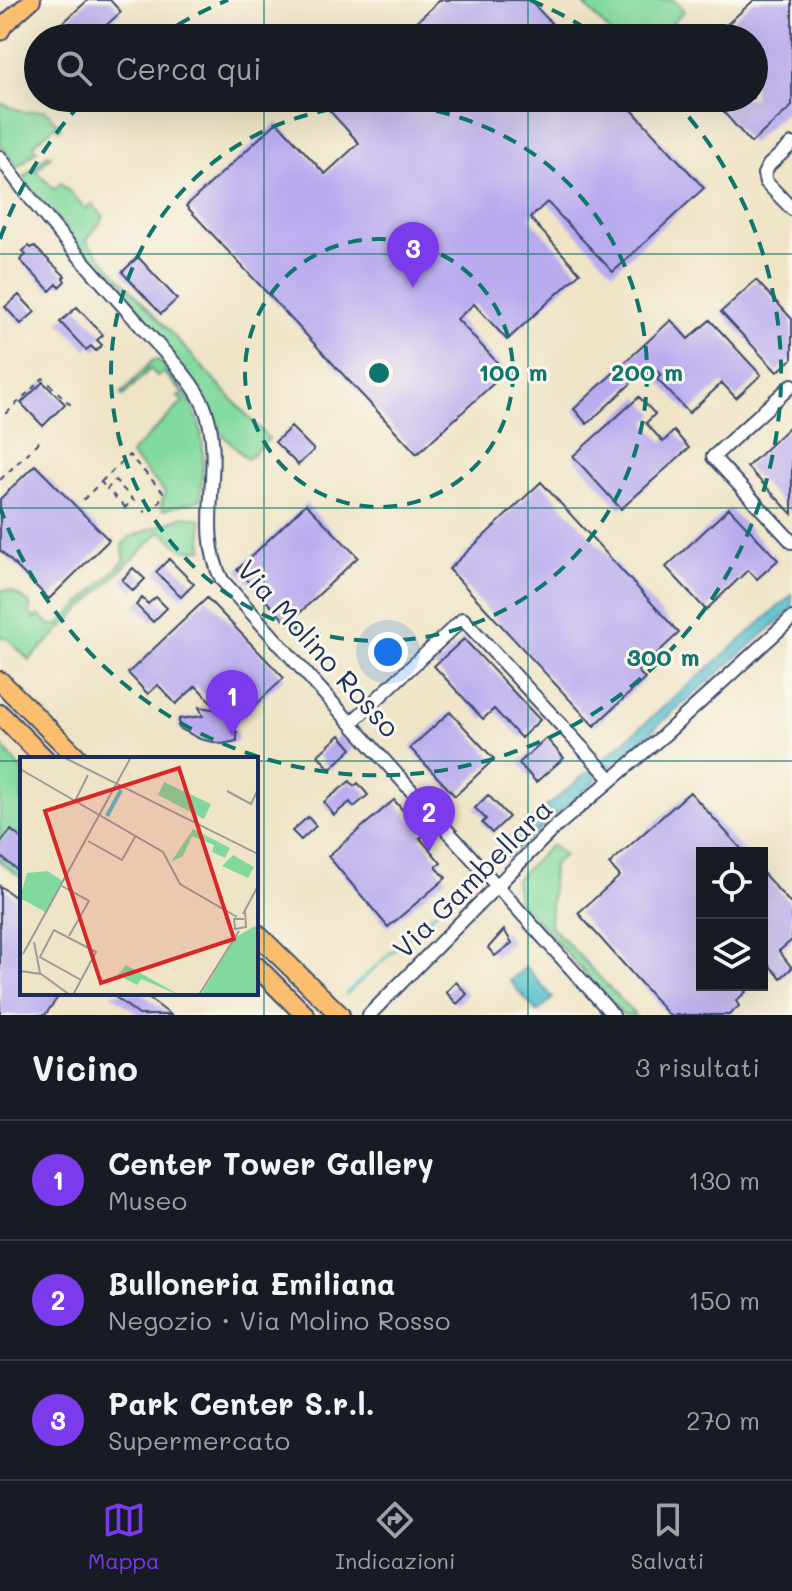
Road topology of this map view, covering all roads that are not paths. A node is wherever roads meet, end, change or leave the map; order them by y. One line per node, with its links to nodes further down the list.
1 (32, 0): 2 (main road)
2 (2, 27)
3 (792, 144): 5 (street)
4 (0, 157): 11 (street, Via Molino Rosso)
5 (792, 209)
6 (792, 385): 7 (street)
7 (792, 542)
8 (792, 618): 14 (street, Via Gambellara)
9 (0, 681): 13 (highway)
10 (0, 714): 12 (highway)
11 (352, 722): 14 (street); 15 (street, Via Molino Rosso)
12 (43, 757)
13 (77, 757)
14 (611, 779): 15 (street, Via Gambellara)
15 (496, 885): 20 (street, Via Gambellara); 21 (street, Via Molino Rosso)
16 (258, 935): 19 (highway)
17 (258, 968): 18 (highway)
18 (305, 1015)
19 (340, 1015)
20 (369, 1015)
21 (612, 1015)

